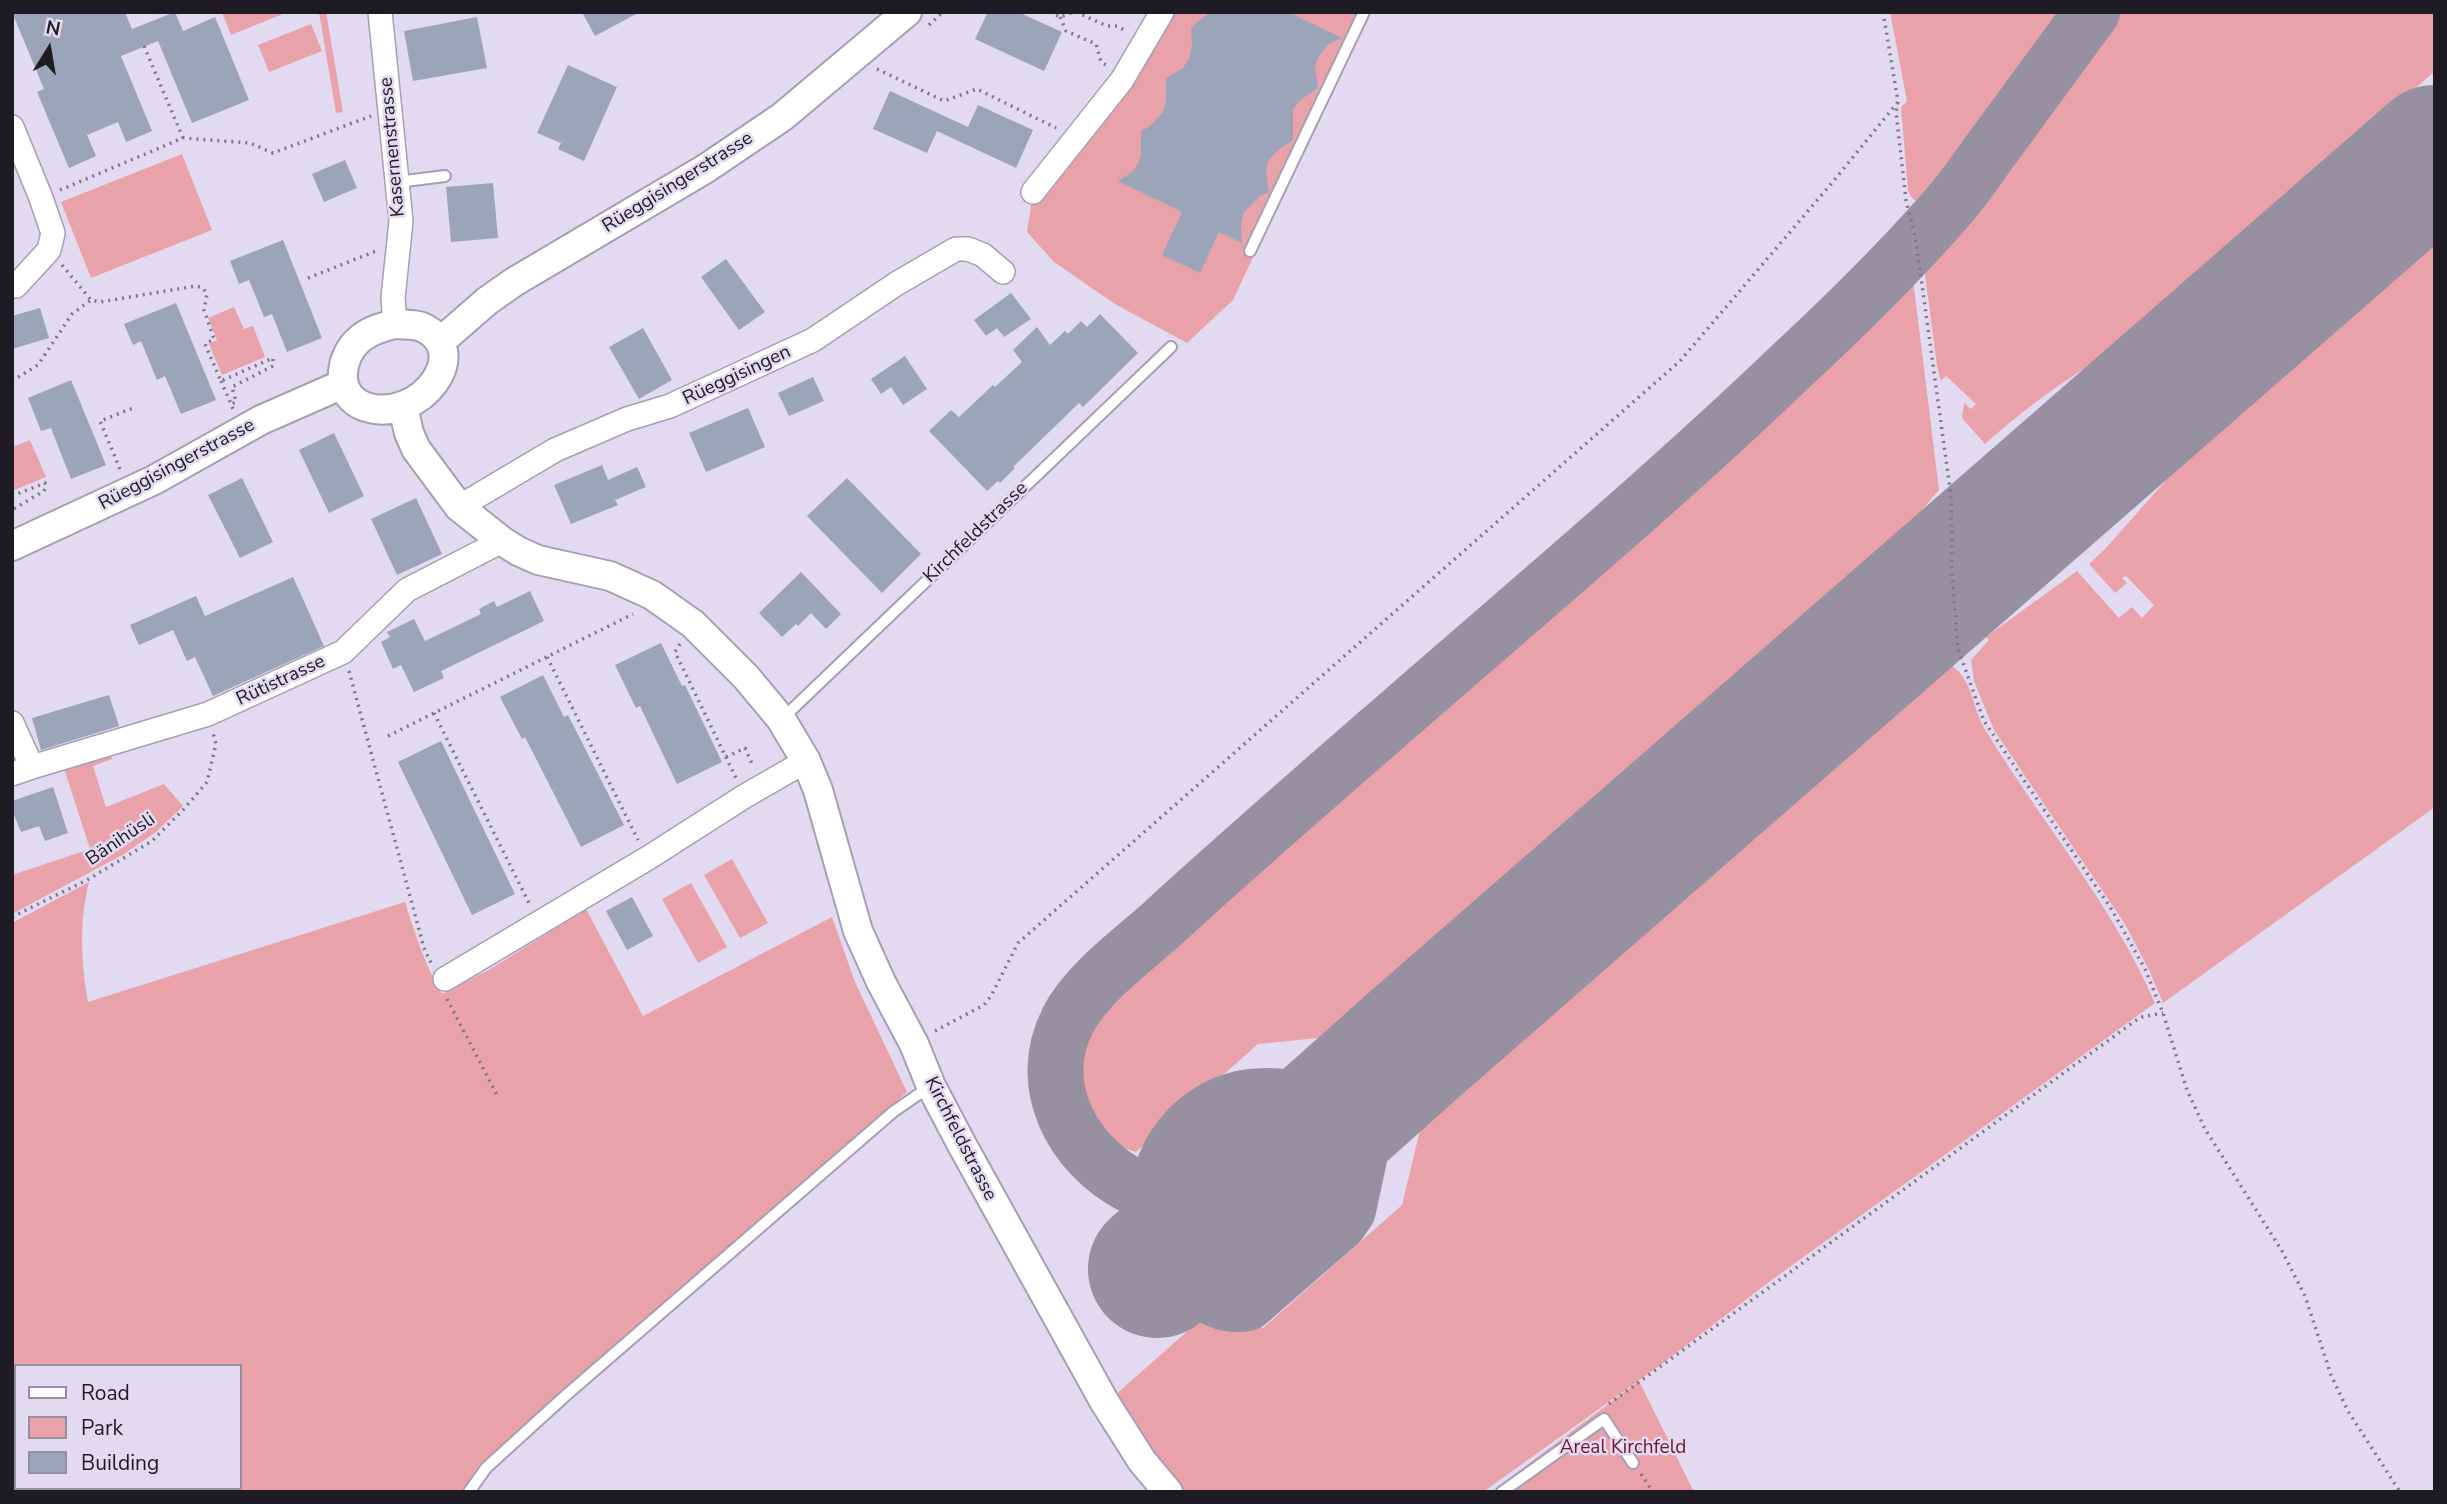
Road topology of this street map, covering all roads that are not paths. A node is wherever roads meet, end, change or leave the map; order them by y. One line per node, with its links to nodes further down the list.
1 (907, 12): 13 (street, Rüeggisingerstrasse)
2 (1162, 12): 8 (street)
3 (1364, 12): 9 (lane)
4 (383, 13): 7 (street, Kasernenstrasse)
5 (12, 127): 11 (street)
6 (445, 176): 7 (lane)
7 (397, 182): 12 (street, Kasernenstrasse)
8 (1033, 192)
9 (1251, 251)
10 (1003, 272): 17 (street, Rüeggisingen)
11 (16, 286)
12 (395, 324): 13 (street); 15 (street)
13 (440, 342): 16 (street)
14 (1171, 348): 20 (lane, Kirchfeldstrasse)
15 (343, 384): 16 (street); 19 (street, Rüeggisingerstrasse)
16 (403, 407): 17 (street, Kirchfeldstrasse)
17 (459, 507): 18 (street, Kirchfeldstrasse)
18 (502, 541): 20 (street, Kirchfeldstrasse); 23 (street, Rütistrasse)
19 (12, 546)
20 (781, 719): 22 (street, Kirchfeldstrasse)
21 (12, 723): 23 (street, Rütistrasse)
22 (806, 761): 24 (street); 25 (street, Kirchfeldstrasse)
23 (22, 770)
24 (441, 981)
25 (931, 1086): 27 (lane); 28 (street, Kirchfeldstrasse)
26 (1633, 1463): 29 (lane)
27 (469, 1492)
28 (1168, 1492)
29 (1502, 1492)

